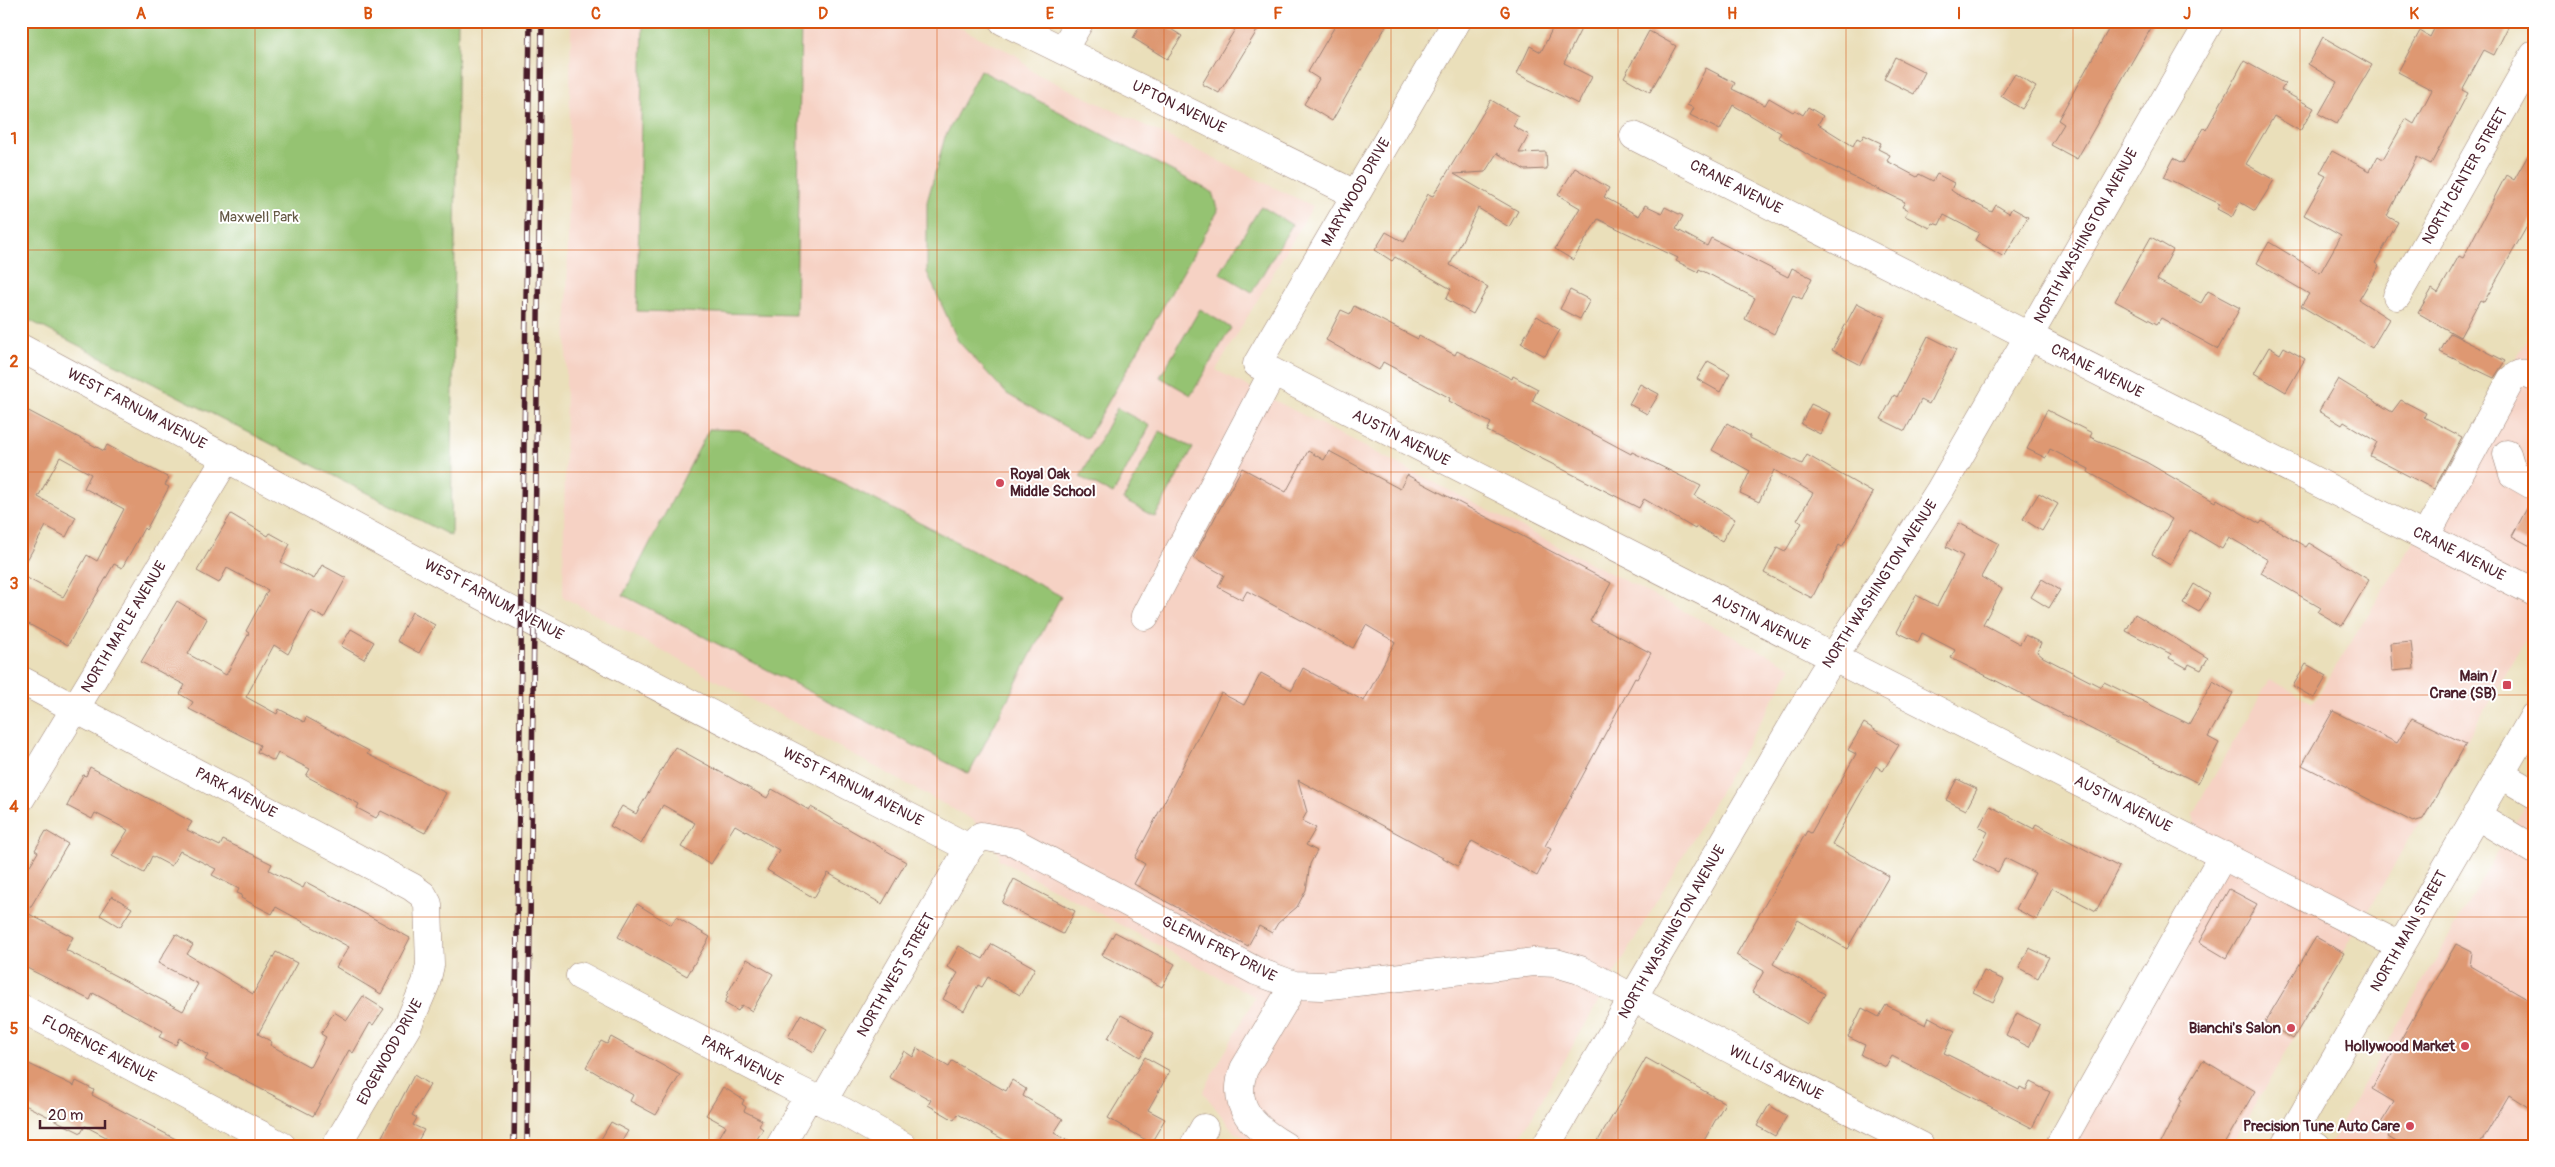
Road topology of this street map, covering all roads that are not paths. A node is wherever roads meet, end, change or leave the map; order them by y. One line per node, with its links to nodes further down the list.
1 (1002, 21): 5 (street, UPTON AVENUE)
2 (1080, 21): 5 (street)
3 (1457, 21): 8 (street, MARYWOOD DRIVE)
4 (2210, 21): 10 (street, NORTH WASHINGTON AVENUE)
5 (1063, 50): 8 (street, UPTON AVENUE)
6 (2534, 55): 9 (street, NORTH CENTER STREET)
7 (1634, 136): 10 (street, CRANE AVENUE)
8 (1355, 194): 12 (street, MARYWOOD DRIVE)
9 (2397, 296)
10 (2030, 337): 17 (street, CRANE AVENUE); 20 (street, NORTH WASHINGTON AVENUE)
11 (21, 348): 15 (street, WEST FARNUM AVENUE)
12 (1265, 368): 19 (street, MARYWOOD DRIVE); 20 (street, AUSTIN AVENUE)
13 (2534, 377): 17 (street)
14 (2507, 454): 16 (street)
15 (227, 457): 22 (street, NORTH MAPLE AVENUE); 28 (street, WEST FARNUM AVENUE)
16 (2534, 486)
17 (2425, 537): 18 (street, CRANE AVENUE)
18 (2534, 592)
19 (1144, 616)
20 (1833, 658): 30 (street, AUSTIN AVENUE); 35 (street, NORTH WASHINGTON AVENUE)
21 (21, 680): 22 (street, PARK AVENUE)
22 (75, 708): 26 (street, NORTH MAPLE AVENUE); 31 (street, PARK AVENUE)
23 (2534, 716): 24 (street, NORTH MAIN STREET)
24 (2500, 774): 25 (street); 27 (street, NORTH MAIN STREET)
25 (2534, 794)
26 (21, 798)
27 (2476, 815): 29 (street); 32 (street, NORTH MAIN STREET)
28 (969, 848): 34 (street, GLENN FREY DRIVE); 37 (street, NORTH WEST STREET)
29 (2534, 850)
30 (2223, 855): 32 (street, AUSTIN AVENUE); 46 (street)
31 (429, 923): 41 (street, EDGEWOOD DRIVE)
32 (2400, 946): 38 (street, NORTH MAIN STREET)
33 (580, 976): 37 (street, PARK AVENUE)
34 (1294, 985): 35 (street, GLENN FREY DRIVE); 44 (street)
35 (1633, 998): 39 (street, WILLIS AVENUE); 45 (street, NORTH WASHINGTON AVENUE)
36 (21, 1008): 40 (street, FLORENCE AVENUE)
37 (816, 1098): 42 (street, NORTH WEST STREET); 43 (street, PARK AVENUE)
38 (2289, 1139): 47 (street)
39 (1913, 1144)
40 (282, 1146)
41 (336, 1146)
42 (780, 1146)
43 (903, 1146)
44 (1285, 1146)
45 (1546, 1146)
46 (2059, 1146)
47 (2317, 1146)

